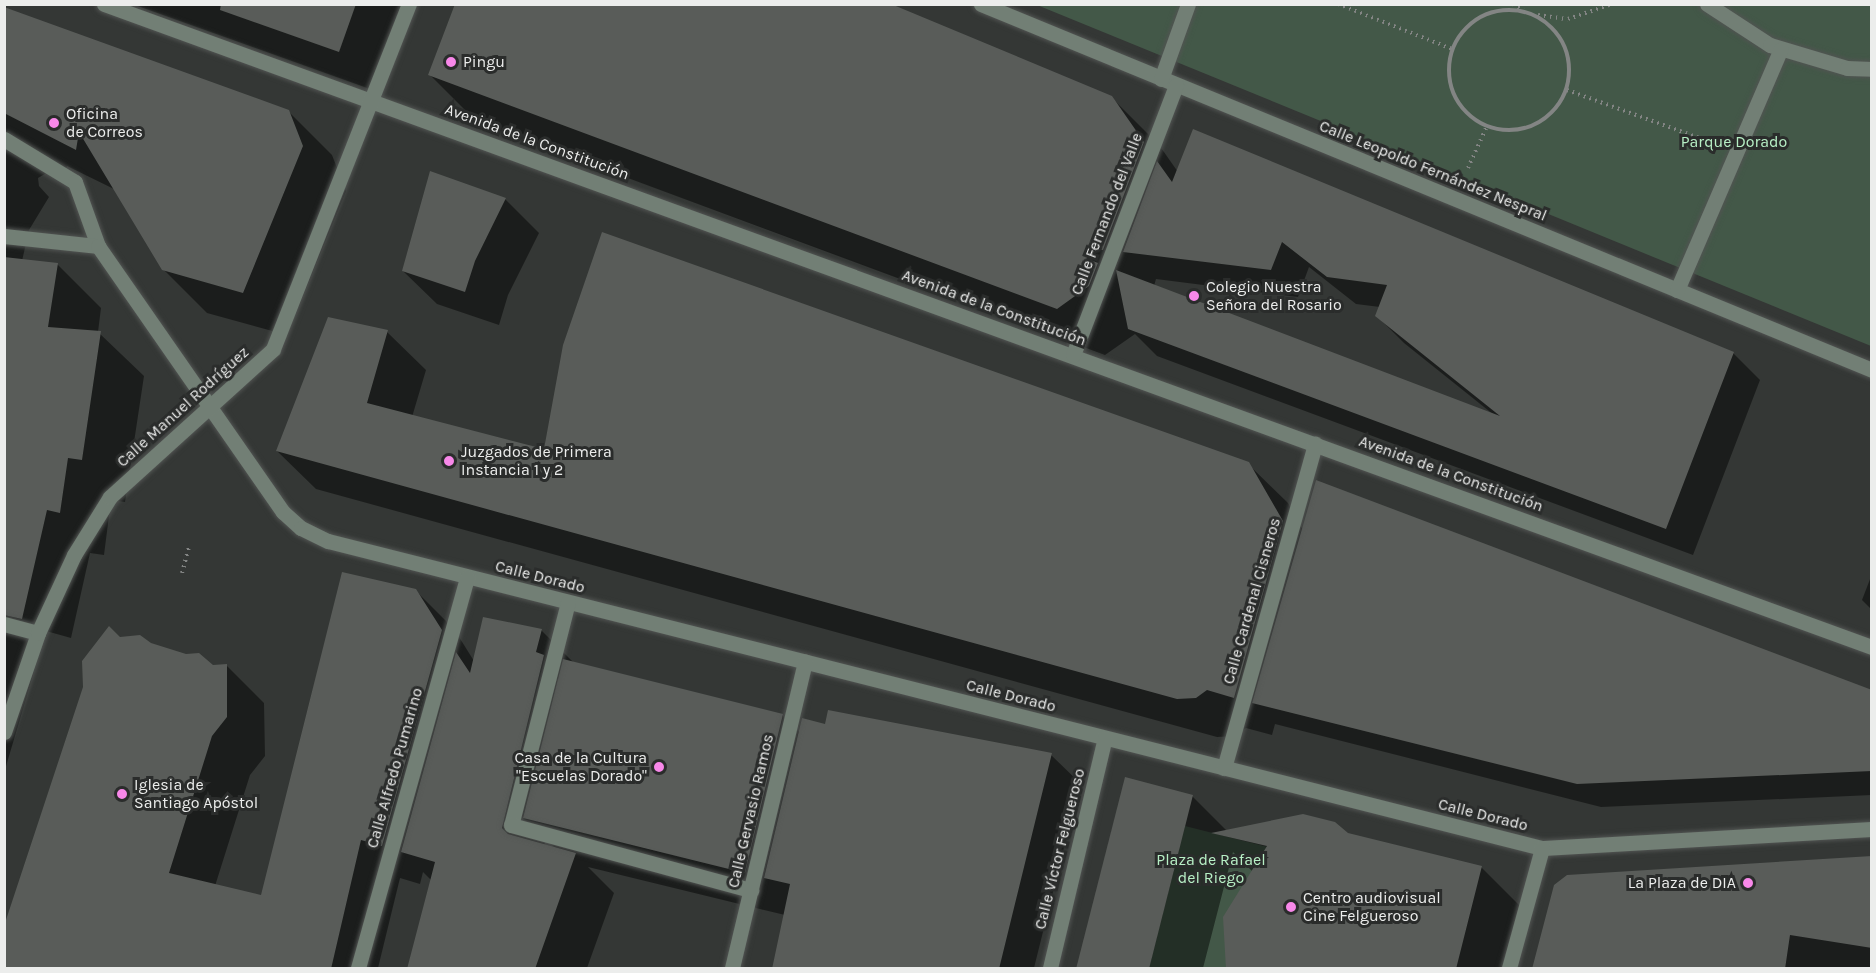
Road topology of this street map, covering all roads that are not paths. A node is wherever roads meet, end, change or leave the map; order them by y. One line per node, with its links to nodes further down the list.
1 (104, 4): 10 (street, Avenida de la Constitución)
2 (409, 4): 10 (street, Calle Manuel Rodríguez)
3 (981, 4): 8 (street, Calle Leopoldo Fernández Nespral)
4 (1188, 4): 8 (street)
5 (1707, 4): 6 (street)
6 (1781, 49): 7 (street); 14 (street)
7 (1872, 69)
8 (1161, 79): 9 (street, Calle Leopoldo Fernández Nespral)
9 (1176, 85): 14 (street, Calle Leopoldo Fernández Nespral); 15 (street, Calle Fernando del Valle)
10 (372, 102): 15 (street, Avenida de la Constitución); 17 (street, Calle Manuel Rodríguez)
11 (4, 139): 13 (street, Calle Dorado)
12 (4, 236): 13 (street)
13 (98, 246): 17 (street, Calle Dorado)
14 (1677, 290): 16 (street, Calle Leopoldo Fernández Nespral)
15 (1072, 355): 18 (street, Avenida de la Constitución)
16 (1872, 370)
17 (210, 408): 19 (street, Calle Dorado); 22 (street, Calle Manuel Rodríguez)
18 (1315, 444): 23 (street, Avenida de la Constitución); 27 (street, Calle Cardenal Cisneros)
19 (467, 577): 20 (street, Calle Dorado); 31 (street, Calle Alfredo Pumarino)
20 (568, 602): 24 (street, Calle Dorado); 30 (street)
21 (4, 624): 22 (street)
22 (39, 633): 25 (street, Calle Manuel Rodríguez)
23 (1872, 647)
24 (805, 662): 26 (street, Calle Dorado); 30 (street, Calle Gervasio Ramos)
25 (4, 732)
26 (1105, 738): 27 (street, Calle Dorado); 33 (street, Calle Víctor Felgueroso)
27 (1224, 768): 29 (street, Calle Dorado)
28 (1872, 829): 29 (street, Calle Dorado)
29 (1542, 848): 34 (street)
30 (751, 890): 32 (street, Calle Gervasio Ramos)
31 (358, 969)
32 (732, 969)
33 (1050, 969)
34 (1509, 969)

